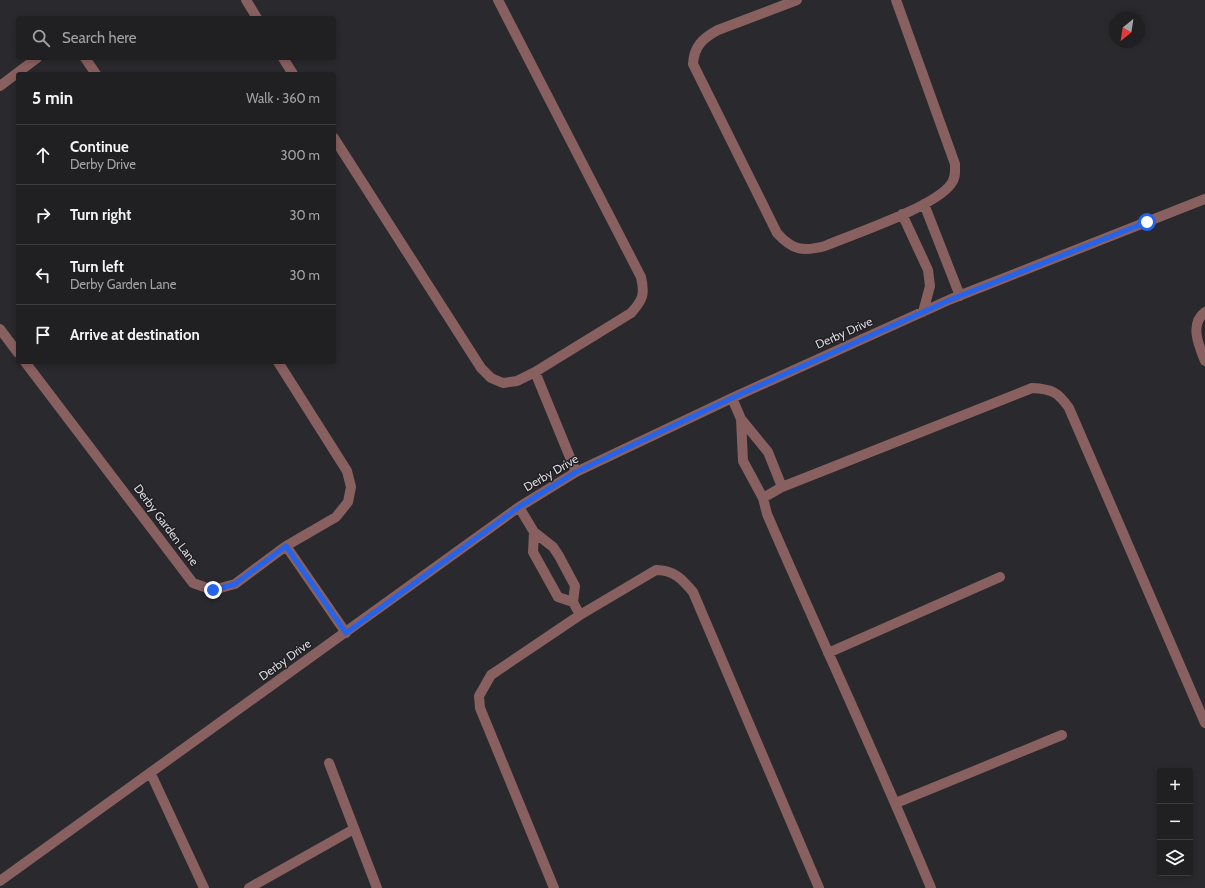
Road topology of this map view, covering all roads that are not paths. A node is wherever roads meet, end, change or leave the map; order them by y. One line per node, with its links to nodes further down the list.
1 (246, 0): 5 (street)
2 (498, 0): 26 (street)
3 (797, 0): 17 (street)
4 (896, 0): 16 (street)
5 (256, 16)
6 (34, 60): 9 (street)
7 (87, 60): 10 (street)
8 (284, 60): 11 (street)
9 (18, 72)
10 (95, 72)
11 (292, 72)
12 (16, 74): 13 (street)
13 (0, 86)
14 (336, 141): 26 (street)
15 (1205, 199): 18 (street, Derby Drive)
16 (924, 204): 17 (street); 18 (street)
17 (902, 214): 19 (street)
18 (960, 296): 19 (street, Derby Drive)
19 (923, 312): 27 (street, Derby Drive)
20 (1205, 312): 23 (street)
21 (0, 329): 22 (street)
22 (16, 350)
23 (1205, 361)
24 (27, 364): 34 (street, Derby Garden Lane)
25 (279, 364): 34 (street, Derby Garden Lane)
26 (535, 372): 29 (street)
27 (732, 398): 28 (street); 29 (street, Derby Drive)
28 (741, 419): 30 (street); 31 (street)
29 (576, 472): 32 (street, Derby Drive)
30 (782, 487): 31 (street); 40 (street)
31 (763, 498): 39 (street)
32 (519, 507): 33 (street); 38 (street, Derby Drive)
33 (534, 532): 36 (street); 36 (street)
34 (286, 546): 38 (street)
35 (1000, 577): 39 (street)
36 (573, 602): 37 (street)
37 (580, 615): 50 (street); 51 (street)
38 (346, 633): 43 (street, Derby Drive)
39 (828, 653): 44 (street)
40 (1205, 723)
41 (1062, 735): 44 (street)
42 (329, 762): 45 (street)
43 (151, 774): 46 (street, Derby Drive); 47 (street)
44 (896, 803): 52 (street)
45 (354, 829): 48 (street); 49 (street)
46 (0, 881)
47 (204, 888)
48 (249, 888)
49 (377, 888)
50 (554, 888)
51 (819, 888)
52 (931, 888)

